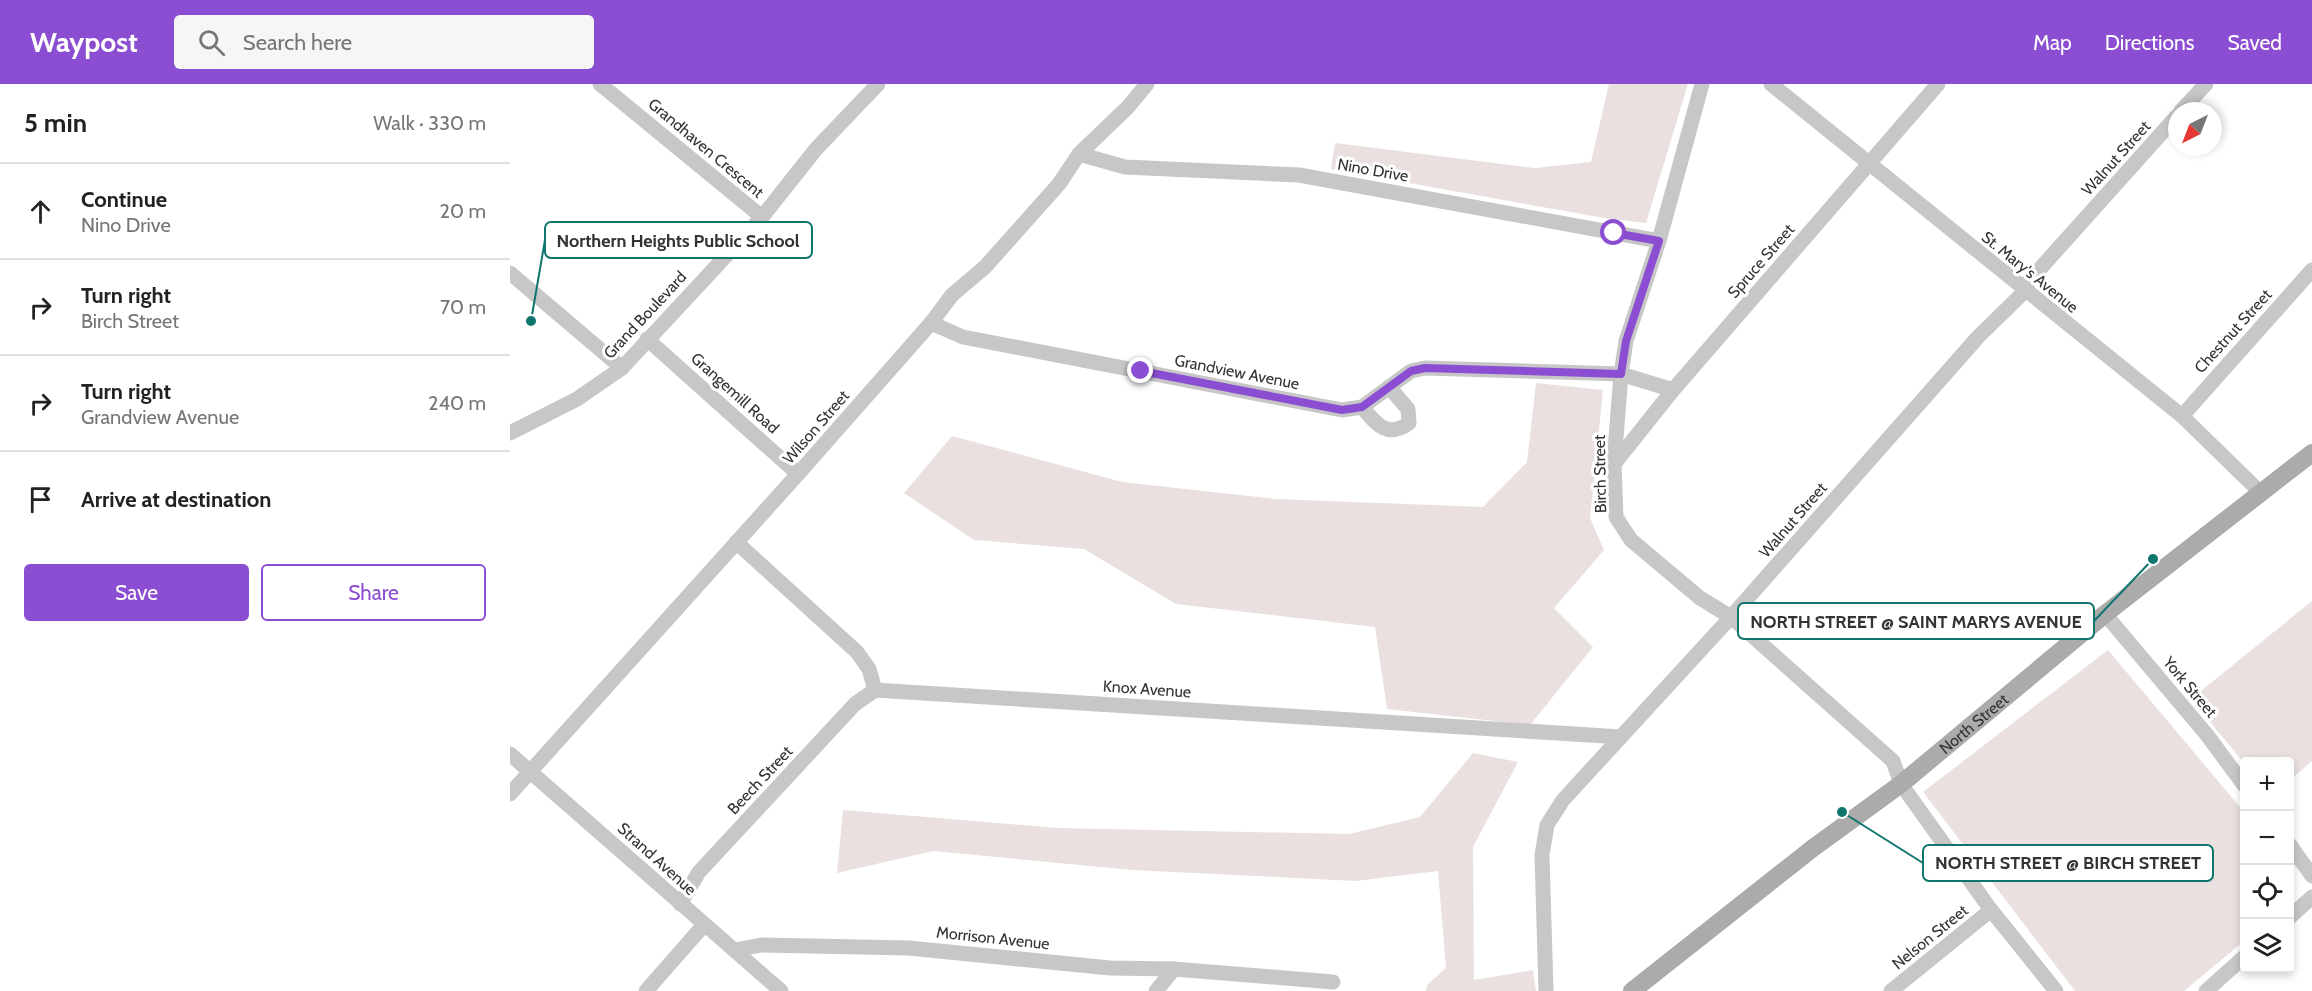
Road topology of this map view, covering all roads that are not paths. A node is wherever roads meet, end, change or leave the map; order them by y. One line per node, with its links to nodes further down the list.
1 (600, 84): 12 (street, Grandhaven Crescent)
2 (878, 84): 12 (street, Grand Boulevard)
3 (1148, 84): 10 (street, Wilson Street)
4 (1702, 84): 13 (street, Birch Street)
5 (1771, 84): 11 (street, St. Mary's Avenue)
6 (1938, 84): 11 (street, Spruce Street)
7 (2206, 84): 8 (street)
8 (2189, 102)
9 (2168, 126): 16 (street, Walnut Street)
10 (1079, 154): 13 (street, Nino Drive); 17 (street, Wilson Street)
11 (1868, 163): 16 (street, St. Mary's Avenue); 22 (street, Spruce Street)
12 (762, 217): 18 (street, Grand Boulevard)
13 (1659, 241): 20 (street, Birch Street)
14 (2312, 270): 24 (street, Chestnut Street)
15 (510, 273): 19 (street)
16 (2025, 291): 24 (street, St. Mary's Avenue); 32 (street, Walnut Street)
17 (931, 323): 23 (street, Grandview Avenue); 28 (street, Wilson Street)
18 (647, 339): 19 (street, Grand Boulevard); 28 (street, Grangemill Road)
19 (622, 368): 25 (street, Grand Boulevard)
20 (1621, 374): 21 (street); 22 (street); 27 (street, Birch Street)
21 (1389, 387): 23 (street); 23 (street)
22 (1673, 390): 27 (street, Spruce Street)
23 (1362, 407)
24 (2182, 416): 29 (street, St. Mary's Avenue)
25 (510, 433)
26 (2312, 453): 29 (main road, North Street)
27 (1614, 464): 32 (street, Birch Street)
28 (798, 474): 30 (street, Wilson Street)
29 (2261, 493): 31 (main road, North Street)
30 (736, 542): 33 (street); 36 (street, Wilson Street)
31 (2105, 614): 37 (street, York Street); 38 (main road, North Street)
32 (1731, 617): 34 (street, Walnut Street); 38 (street, Birch Street)
33 (875, 690): 34 (street, Knox Avenue); 43 (street, Beech Street)
34 (1621, 737): 55 (street, Walnut Street)
35 (510, 754): 36 (street, Strand Avenue)
36 (530, 772): 39 (street, Wilson Street); 43 (street, Strand Avenue)
37 (2240, 780)
38 (1901, 784): 44 (street, Birch Street); 56 (main road, North Street)
39 (510, 794)
40 (2294, 853): 41 (street)
41 (2312, 876)
42 (2312, 897): 45 (street)
43 (680, 903): 46 (street, Strand Avenue)
44 (1991, 910): 57 (street, Nelson Street); 58 (street, Birch Street)
45 (2294, 913)
46 (703, 926): 47 (street, Strand Avenue); 52 (street)
47 (735, 950): 49 (street, Morrison Avenue); 53 (street, Strand Avenue)
48 (2240, 961): 59 (street)
49 (1174, 969): 51 (street, Morrison Avenue); 54 (street)
50 (1333, 982): 51 (street, Morrison Avenue)
51 (1247, 984)
52 (646, 991)
53 (780, 991)
54 (1156, 991)
55 (1546, 991)
56 (1632, 991)
57 (1891, 991)
58 (2056, 991)
59 (2206, 991)

